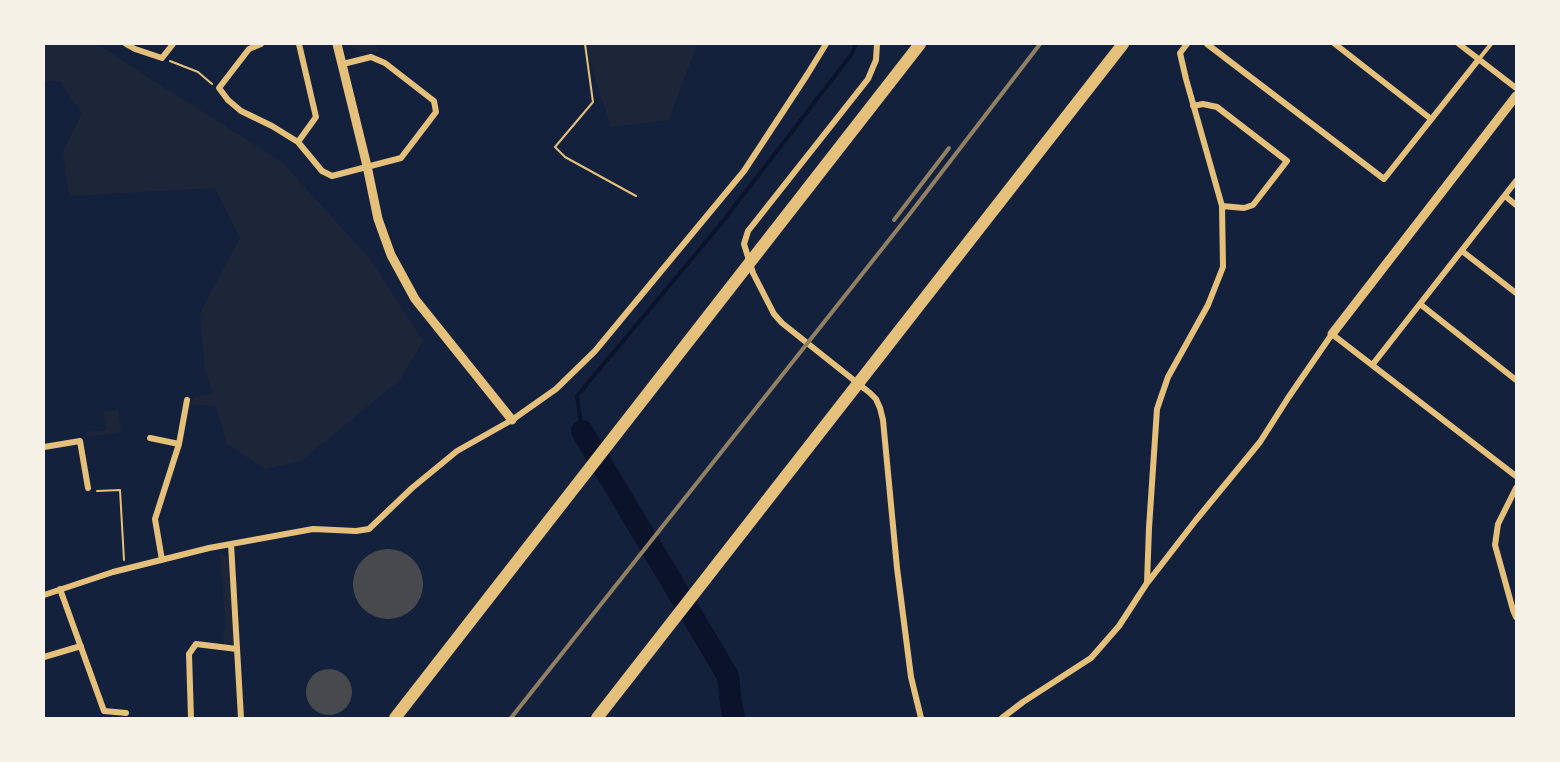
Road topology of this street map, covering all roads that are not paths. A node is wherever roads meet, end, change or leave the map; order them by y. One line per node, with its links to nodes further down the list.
1 (126, 44): 2 (street)
2 (173, 44)
3 (261, 44): 21 (street)
4 (299, 44): 21 (street)
5 (337, 44): 16 (street)
6 (826, 44): 34 (street)
7 (877, 44): 56 (street)
8 (920, 44): 54 (highway)
9 (1123, 44): 55 (highway)
10 (1187, 44): 19 (street)
11 (1206, 44): 20 (street)
12 (1335, 44): 20 (street)
13 (1459, 44): 15 (street)
14 (1491, 44): 15 (lane)
15 (1479, 59): 17 (street); 20 (street)
16 (343, 64): 22 (street); 22 (street)
17 (1516, 88)
18 (1516, 96): 30 (street)
19 (1193, 106): 26 (street); 26 (street)
20 (1431, 118)
21 (298, 142): 22 (street)
22 (367, 166): 34 (street)
23 (1516, 181): 24 (street)
24 (1505, 196): 25 (street); 27 (street)
25 (1516, 205)
26 (1222, 206): 43 (street)
27 (1462, 250): 28 (street); 29 (street)
28 (1516, 293)
29 (1420, 304): 31 (street); 32 (street)
30 (1332, 333): 31 (street); 43 (street)
31 (1373, 364): 38 (street)
32 (1516, 380)
33 (187, 400): 36 (street)
34 (512, 420): 41 (street)
35 (150, 438): 36 (street)
36 (180, 444): 42 (street)
37 (44, 447): 39 (street)
38 (1516, 476)
39 (88, 488)
40 (1516, 488): 46 (street)
41 (231, 544): 42 (street); 49 (street)
42 (162, 560): 44 (street)
43 (1147, 583): 57 (street)
44 (60, 590): 45 (street); 48 (street)
45 (44, 595)
46 (1515, 608): 47 (street)
47 (1516, 617)
48 (81, 646): 50 (street); 51 (street)
49 (237, 649): 52 (street); 53 (street)
50 (44, 657)
51 (126, 713)
52 (191, 718)
53 (241, 718)
54 (395, 718)
55 (598, 718)
56 (921, 718)
57 (1002, 718)

